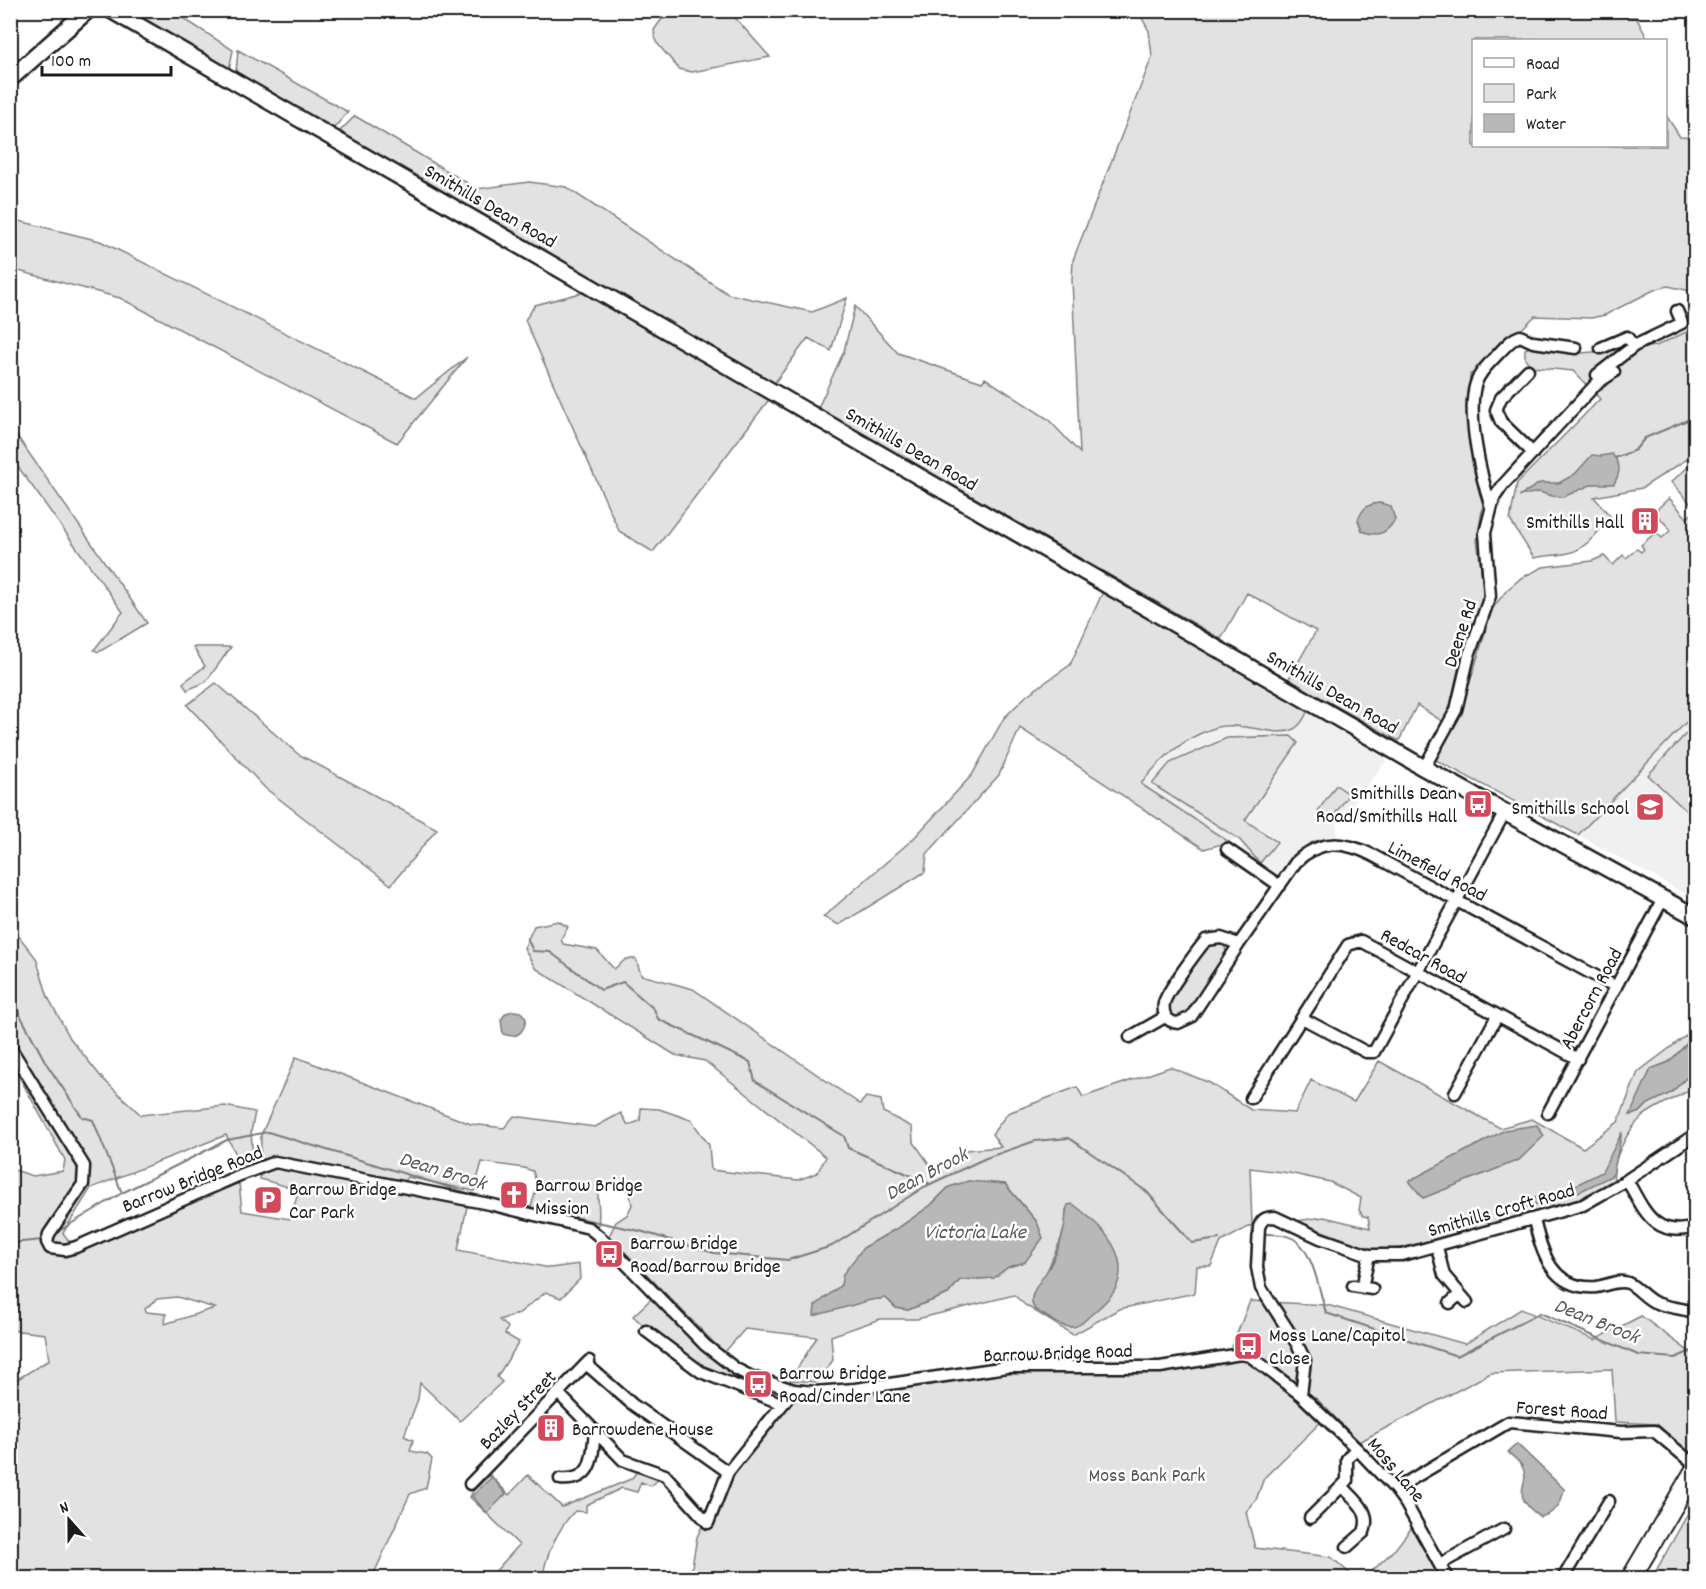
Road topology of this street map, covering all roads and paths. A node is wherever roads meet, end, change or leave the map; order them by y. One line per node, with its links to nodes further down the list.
1 (88, 10): 3 (street)
2 (111, 10): 13 (street, Smithills Dean Road)
3 (10, 78)
4 (1677, 311): 5 (street)
5 (1634, 346): 7 (street); 10 (street)
6 (1576, 348): 12 (street)
7 (1601, 348)
8 (1528, 370): 11 (street)
9 (1614, 372): 10 (street, Deene Rd)
10 (1579, 402): 11 (street, Deene Rd)
11 (1533, 453): 12 (street, Deene Rd)
12 (1491, 507): 13 (street, Deene Rd)
13 (1424, 768): 14 (street, Smithills Dean Road)
14 (1505, 812): 17 (street, Smithills Dean Road); 18 (street)
15 (1227, 849): 16 (street)
16 (1280, 886): 18 (street, Limefield Road); 20 (street, Limefield Road)
17 (1663, 899): 19 (street, Smithills Dean Road); 22 (street, Abercorn Road)
18 (1456, 900): 21 (street); 22 (street, Limefield Road)
19 (1695, 917)
20 (1239, 944): 24 (street, Limefield Road); 24 (street)
21 (1418, 972): 23 (street, Redcar Road); 25 (street, Redcar Road); 25 (street)
22 (1616, 987): 28 (street, Abercorn Road)
23 (1497, 1016): 28 (street, Redcar Road); 29 (street)
24 (1165, 1017): 26 (street, Limefield Road)
25 (1302, 1018): 30 (street, Redcar Road)
26 (1130, 1036)
27 (10, 1047): 42 (street, Barrow Bridge Road)
28 (1578, 1059): 31 (street, Abercorn Road)
29 (1455, 1093)
30 (1251, 1098)
31 (1548, 1113)
32 (1695, 1134): 33 (street, Smithills Croft Road)
33 (1628, 1180): 34 (street, Smithills Croft Road); 35 (street)
34 (1534, 1220): 36 (street, Smithills Croft Road); 40 (street)
35 (1695, 1227)
36 (1437, 1246): 37 (street, Smithills Croft Road); 39 (street)
37 (1369, 1255): 38 (street); 44 (street, Smithills Croft Road)
38 (1362, 1288)
39 (1450, 1303)
40 (1695, 1310)
41 (646, 1331): 45 (street)
42 (794, 1390): 44 (street, Barrow Bridge Road); 45 (street)
43 (558, 1393): 46 (street); 49 (street, Bazley Street); 51 (street, Bazley Street)
44 (1301, 1395): 47 (street, Moss Lane)
45 (783, 1404): 49 (street)
46 (595, 1431): 49 (street); 50 (street)
47 (1356, 1448): 52 (street); 54 (street, Moss Lane)
48 (1695, 1467): 54 (street, Forest Road); 62 (highway)
49 (729, 1472)
50 (560, 1479)
51 (470, 1484)
52 (1342, 1486): 56 (street); 58 (street)
53 (1695, 1486): 63 (highway)
54 (1395, 1489): 59 (street, Moss Lane)
55 (1609, 1501): 61 (street)
56 (1310, 1518)
57 (1504, 1529): 59 (street)
58 (1347, 1548)
59 (1440, 1564): 60 (street, Moss Lane)
60 (1448, 1578)
61 (1563, 1578)
62 (1631, 1578)
63 (1643, 1578)

